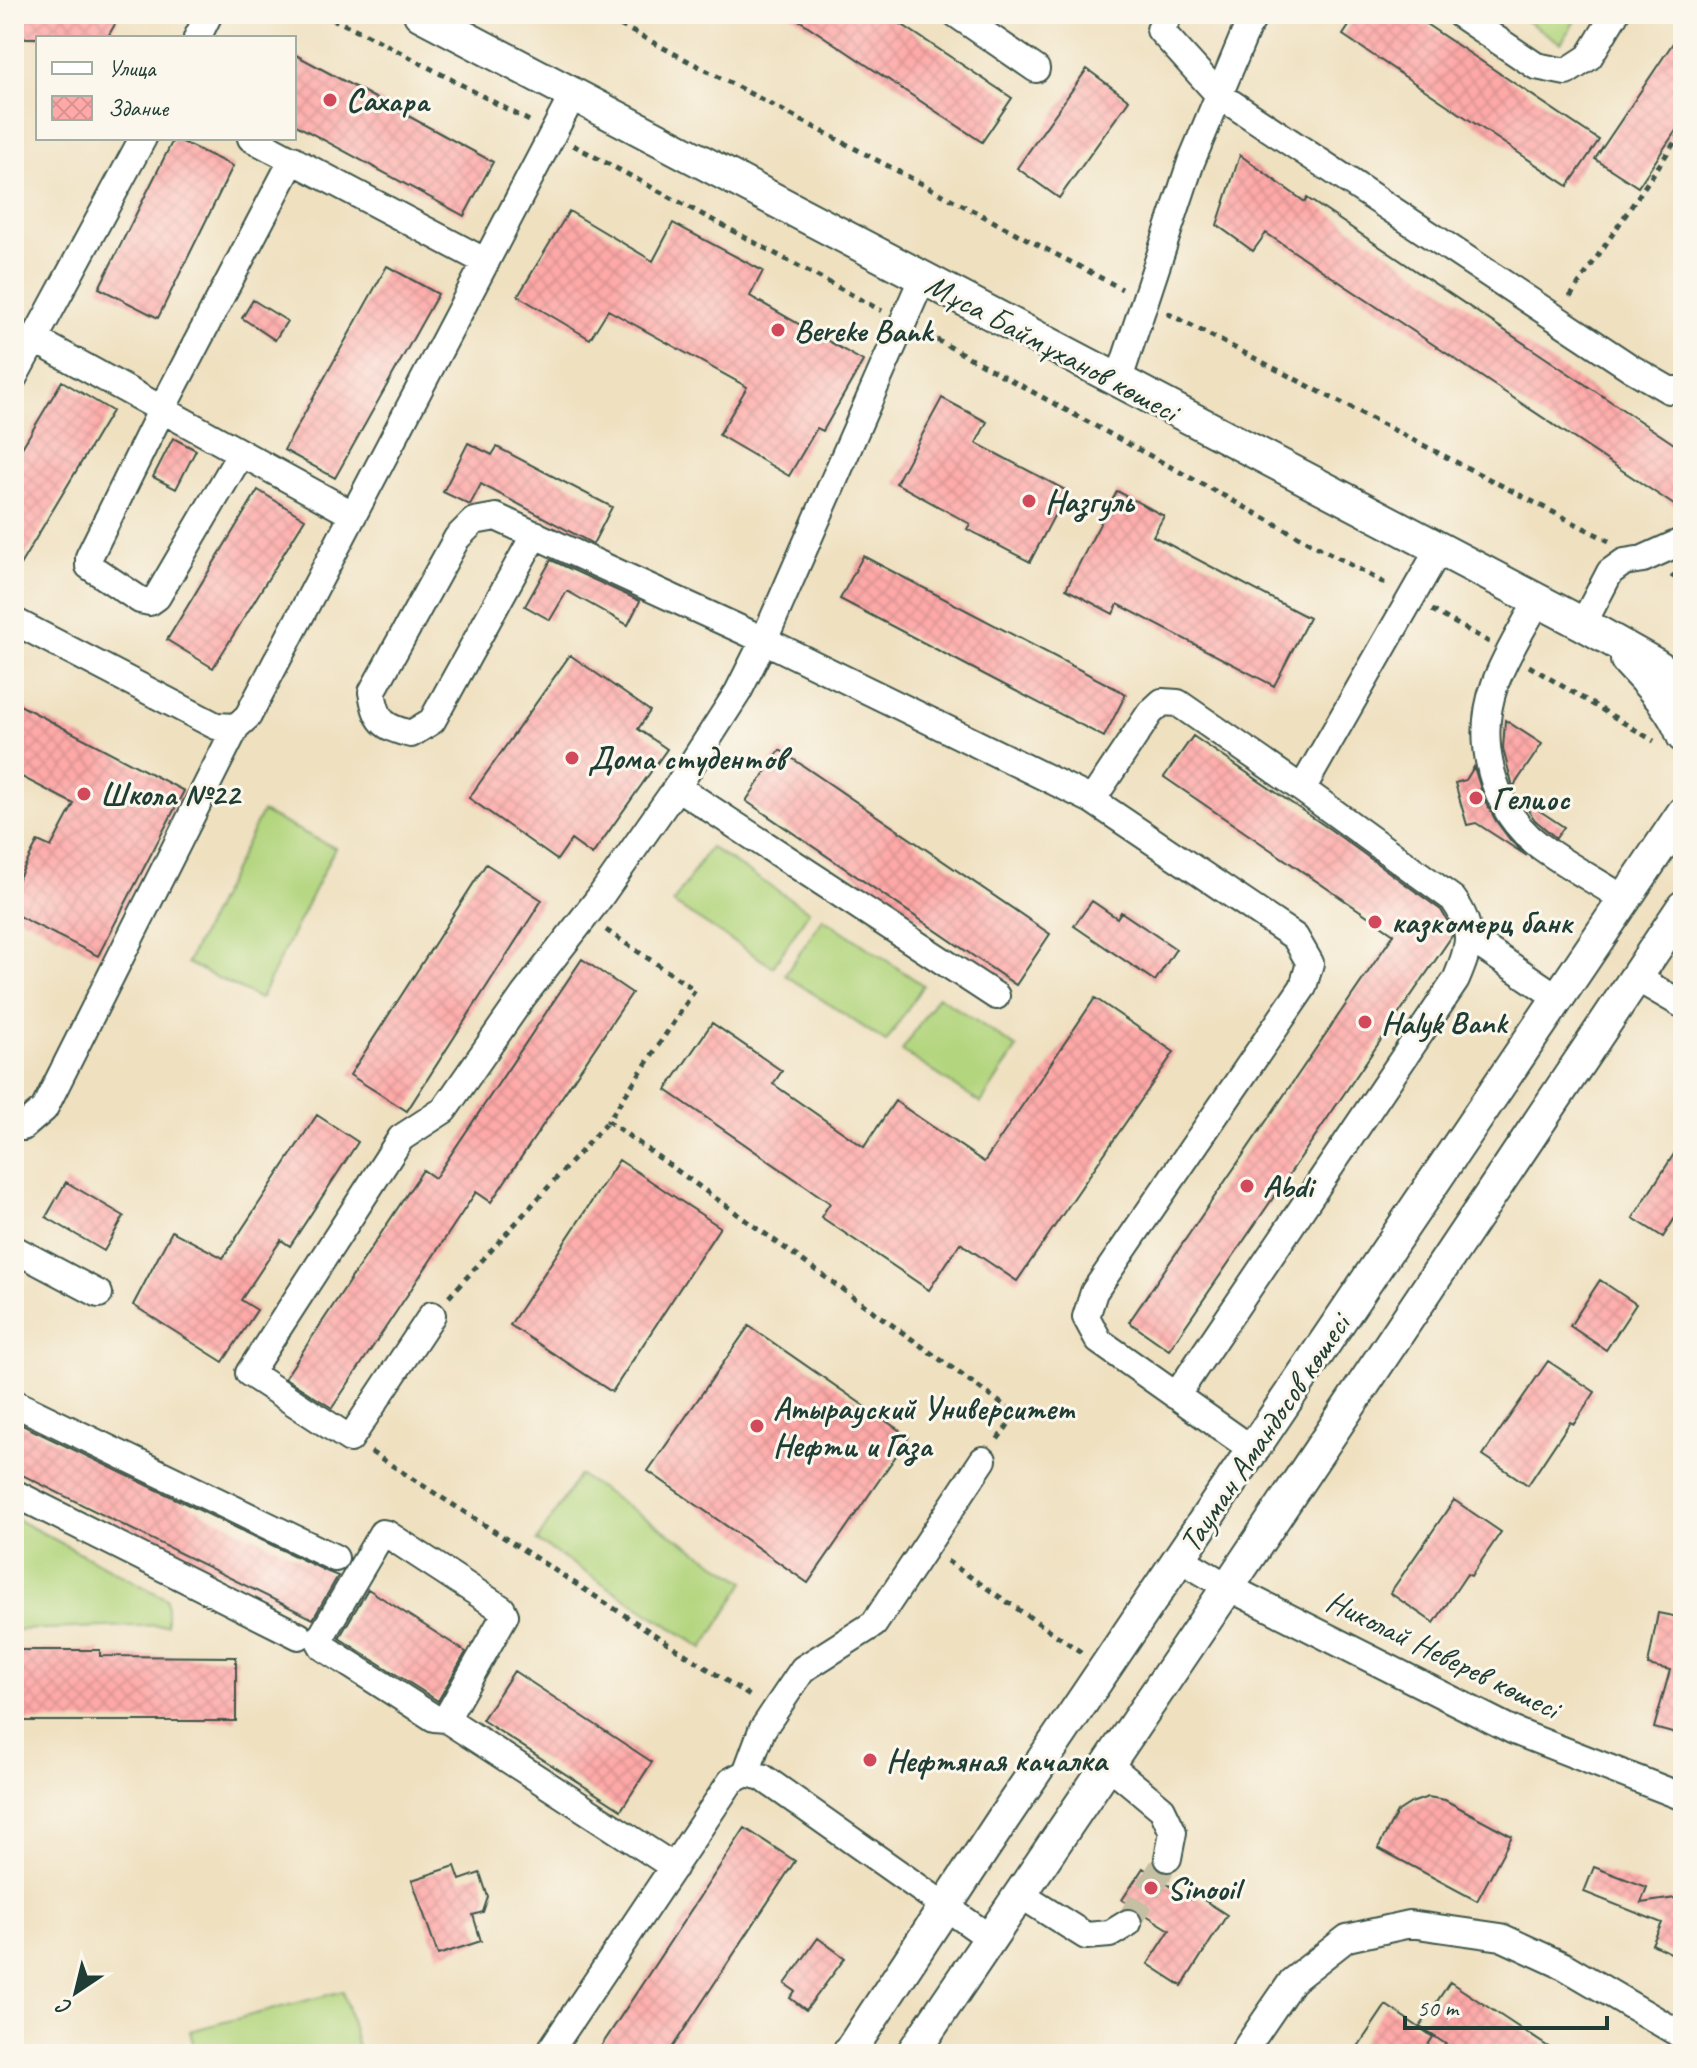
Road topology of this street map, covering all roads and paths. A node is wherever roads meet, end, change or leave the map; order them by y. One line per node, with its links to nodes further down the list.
1 (209, 14): 9 (street)
2 (321, 14): 14 (path)
3 (420, 14): 11 (main road, Мұса Баймұханов көшесі)
4 (956, 14): 10 (street)
5 (1170, 14): 12 (street)
6 (1256, 14): 12 (street)
7 (1459, 14): 8 (street)
8 (1615, 14)
9 (198, 36)
10 (1036, 69)
11 (573, 95): 14 (street); 19 (main road, Мұса Баймұханов көшесі)
12 (1219, 95): 20 (street); 24 (street)
13 (1683, 130): 20 (path)
14 (553, 134): 18 (street); 21 (path)
15 (142, 140): 22 (street)
16 (255, 140): 17 (street)
17 (293, 159): 18 (street); 26 (street)
18 (486, 262): 28 (street)
19 (922, 279): 21 (street); 24 (main road, Мұса Баймұханов көшесі)
20 (1556, 318): 25 (street)
21 (903, 322): 32 (path); 36 (street)
22 (34, 339): 23 (street); 26 (street)
23 (14, 377)
24 (1118, 382): 31 (main road, Мұса Баймұханов көшесі)
25 (1683, 390)
26 (162, 409): 27 (street); 27 (street)
27 (241, 453): 28 (street)
28 (352, 514): 41 (street)
29 (535, 534): 29 (street); 36 (street)
30 (1683, 541): 35 (street)
31 (1439, 549): 32 (street); 33 (main road, Мұса Баймұханов көшесі)
32 (1412, 598): 38 (path); 44 (street)
33 (1537, 602): 35 (main road, Мұса Баймұханов көшесі); 38 (street)
34 (14, 621): 41 (street)
35 (1583, 624): 37 (main road, Мұса Баймұханов көшесі)
36 (764, 640): 43 (street); 45 (street)
37 (1612, 642): 39 (main road, Мұса Баймұханов көшесі); 42 (main road)
38 (1510, 654): 42 (path); 47 (street)
39 (1670, 666): 40 (main road, Мұса Баймұханов көшесі)
40 (1683, 683)
41 (236, 727): 56 (street)
42 (1671, 740)
43 (677, 787): 49 (street); 52 (street)
44 (1302, 789): 45 (street); 50 (street)
45 (1092, 800): 60 (street)
46 (1680, 811): 47 (main road, Тауман Амандосов көшесі)
47 (1624, 899): 53 (main road, Тауман Амандосов көшесі)
48 (1683, 907): 51 (main road, Тауман Амандосов көшесі)
49 (584, 916): 55 (path); 62 (street)
50 (1468, 937): 53 (street); 60 (street)
51 (1635, 977): 54 (street); 69 (main road, Тауман Амандосов көшесі)
52 (996, 996)
53 (1557, 997): 63 (main road, Тауман Амандосов көшесі)
54 (1683, 1005)
55 (608, 1121): 59 (path); 64 (path)
56 (14, 1125)
57 (14, 1249): 58 (street)
58 (99, 1294)
59 (432, 1315): 62 (street)
60 (1176, 1396): 63 (street)
61 (14, 1403): 67 (street)
62 (350, 1439): 72 (path)
63 (1253, 1450): 68 (main road, Тауман Амандосов көшесі)
64 (983, 1460): 66 (street)
65 (14, 1493): 70 (street)
66 (925, 1547): 71 (path); 72 (street)
67 (335, 1558)
68 (1179, 1558): 69 (street, Николай Неверев көшесі); 71 (main road, Тауман Амандосов көшесі)
69 (1228, 1587): 74 (main road, Тауман Амандосов көшесі); 76 (street, Николай Неверев көшесі)
70 (299, 1636)
71 (1104, 1669): 80 (main road, Тауман Амандосов көшесі)
72 (775, 1712): 75 (street)
73 (446, 1719): 73 (street); 78 (street)
74 (1109, 1765): 77 (street); 79 (main road, Тауман Амандосов көшесі)
75 (746, 1773): 78 (street); 80 (street)
76 (1683, 1797)
77 (1168, 1858)
78 (674, 1867): 84 (street)
79 (1021, 1895): 81 (street); 82 (main road, Тауман Амандосов көшесі)
80 (944, 1907): 82 (street); 85 (main road, Тауман Амандосов көшесі)
81 (1128, 1923)
82 (990, 1938): 86 (main road, Тауман Амандосов көшесі)
83 (1683, 2036): 87 (street)
84 (548, 2054)
85 (848, 2054)
86 (912, 2054)
87 (1242, 2054)

